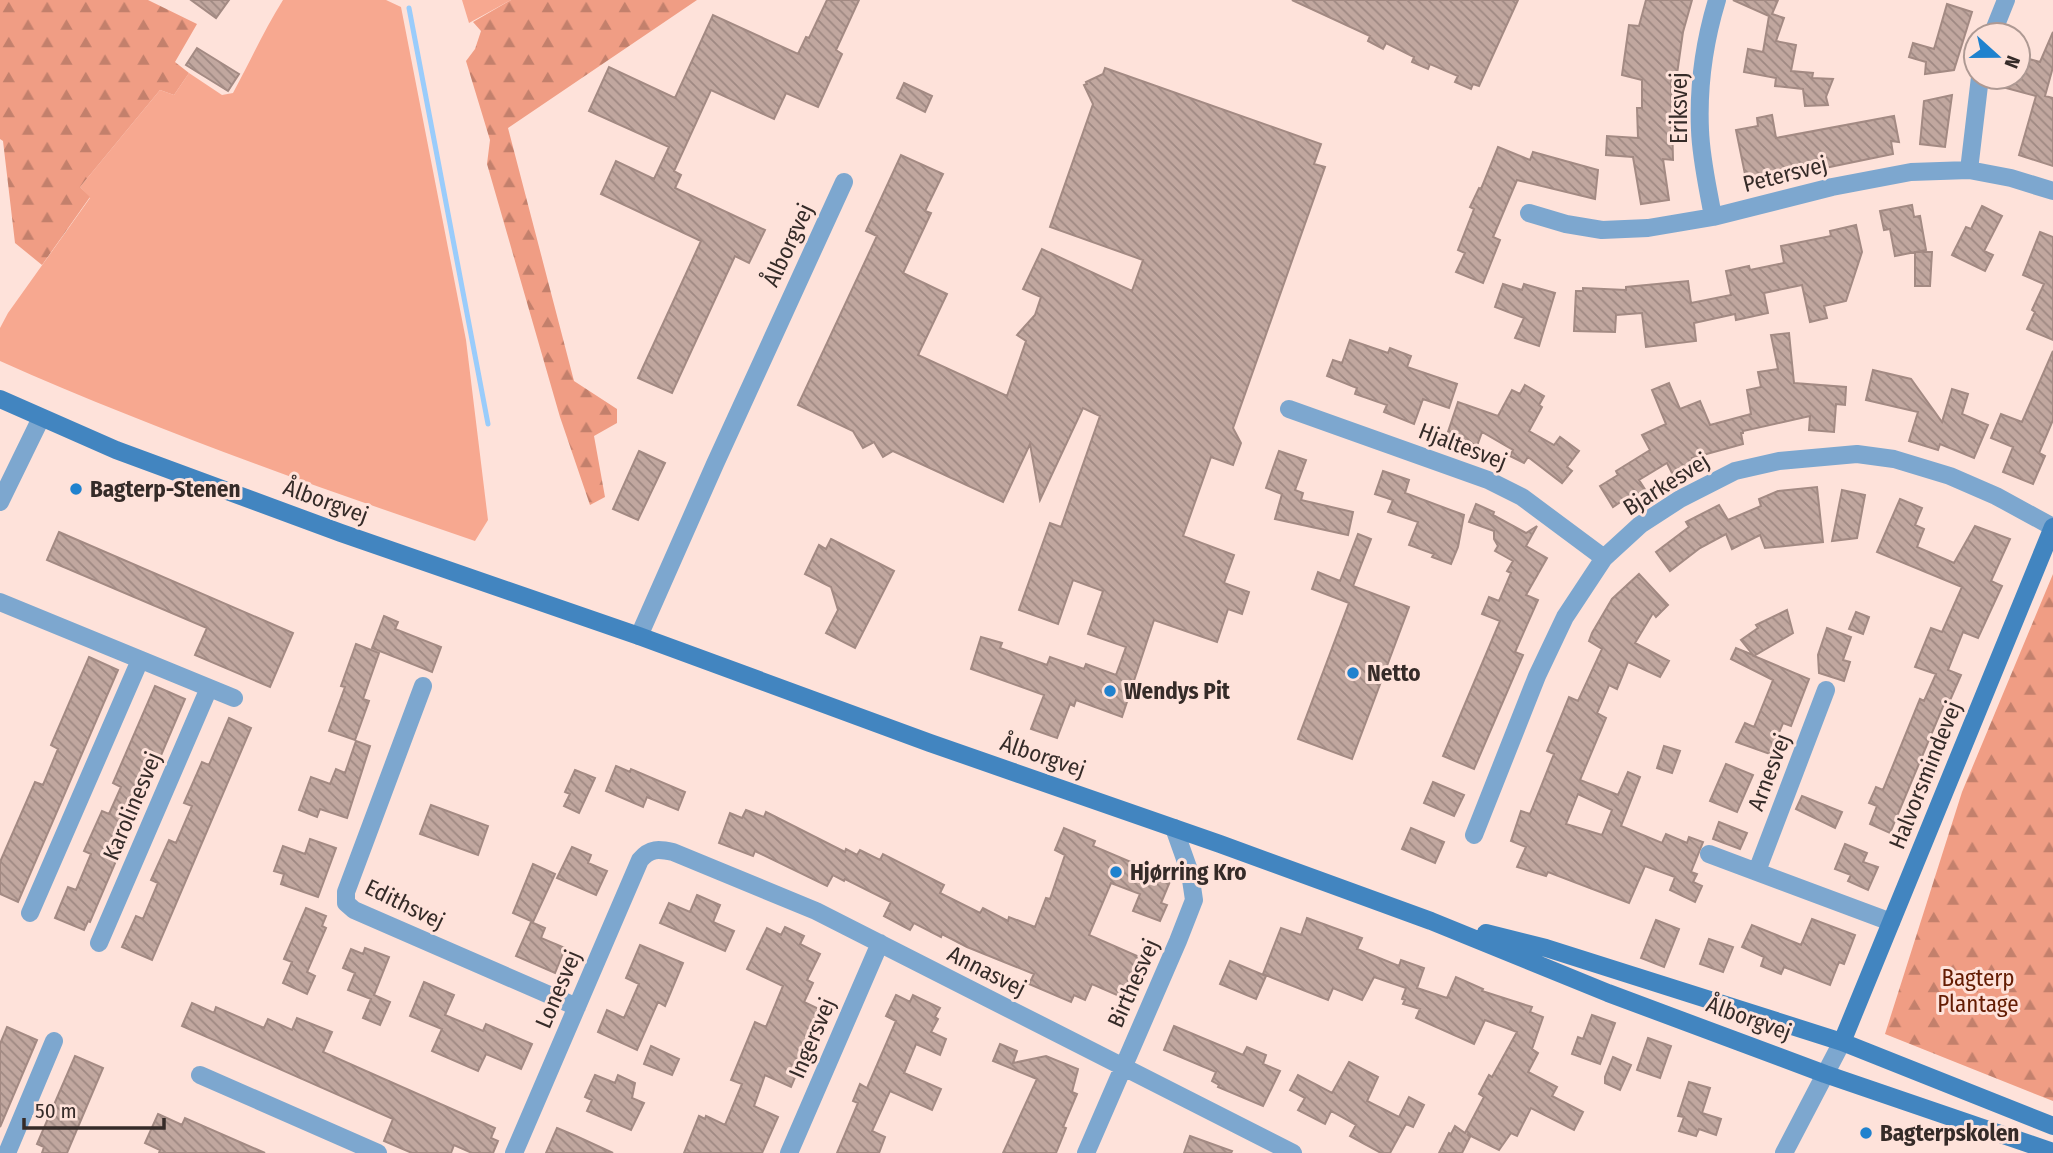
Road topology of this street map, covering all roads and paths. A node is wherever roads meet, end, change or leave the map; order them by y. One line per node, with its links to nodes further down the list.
1 (1717, 0): 9 (street, Eriksvej)
2 (2006, 0): 3 (street)
3 (1998, 21)
4 (1978, 91): 5 (street)
5 (1969, 170): 7 (street, Petersvej); 9 (street, Petersvej)
6 (845, 182): 17 (street, Ålborgvej)
7 (2053, 191)
8 (1530, 213): 9 (street, Petersvej)
9 (1713, 217)
10 (0, 399): 12 (main road, Ålborgvej)
11 (1290, 409): 15 (street, Hjaltesvej)
12 (41, 418): 13 (street); 17 (main road, Ålborgvej)
13 (0, 502)
14 (2053, 527): 15 (street, Bjarkesvej); 30 (main road, Halvorsmindevej)
15 (1604, 558): 24 (street, Bjarkesvej)
16 (0, 602): 18 (street)
17 (639, 636): 23 (main road, Ålborgvej)
18 (140, 660): 20 (street); 28 (street)
19 (423, 686): 33 (street, Edithsvej)
20 (209, 688): 22 (street); 31 (street, Karolinesvej)
21 (1826, 690): 27 (street, Arnesvej)
22 (234, 698)
23 (1174, 828): 29 (main road, Ålborgvej); 36 (street, Birthesvej)
24 (1474, 835)
25 (653, 850): 32 (street, Annasvej); 33 (street, Lonesvej)
26 (1709, 854): 27 (street)
27 (1757, 871): 30 (street)
28 (30, 913)
29 (1431, 921): 35 (main road, Ålborgvej); 37 (main road, Ålborgvej)
30 (1891, 922): 35 (main road, Halvorsmindevej)
31 (99, 943)
32 (880, 943): 36 (street, Annasvej); 44 (street, Ingersvej)
33 (577, 1007): 43 (street, Lonesvej)
34 (54, 1041): 41 (street)
35 (1842, 1042): 37 (street); 39 (main road, Ålborgvej)
36 (1123, 1068): 45 (street, Birthesvej); 46 (street, Annasvej)
37 (1825, 1074): 40 (main road, Ålborgvej); 47 (street)
38 (200, 1075): 42 (street)
39 (2053, 1126)
40 (2053, 1152)
41 (6, 1153)
42 (378, 1153)
43 (514, 1153)
44 (789, 1153)
45 (1086, 1153)
46 (1293, 1153)
47 (1784, 1153)

